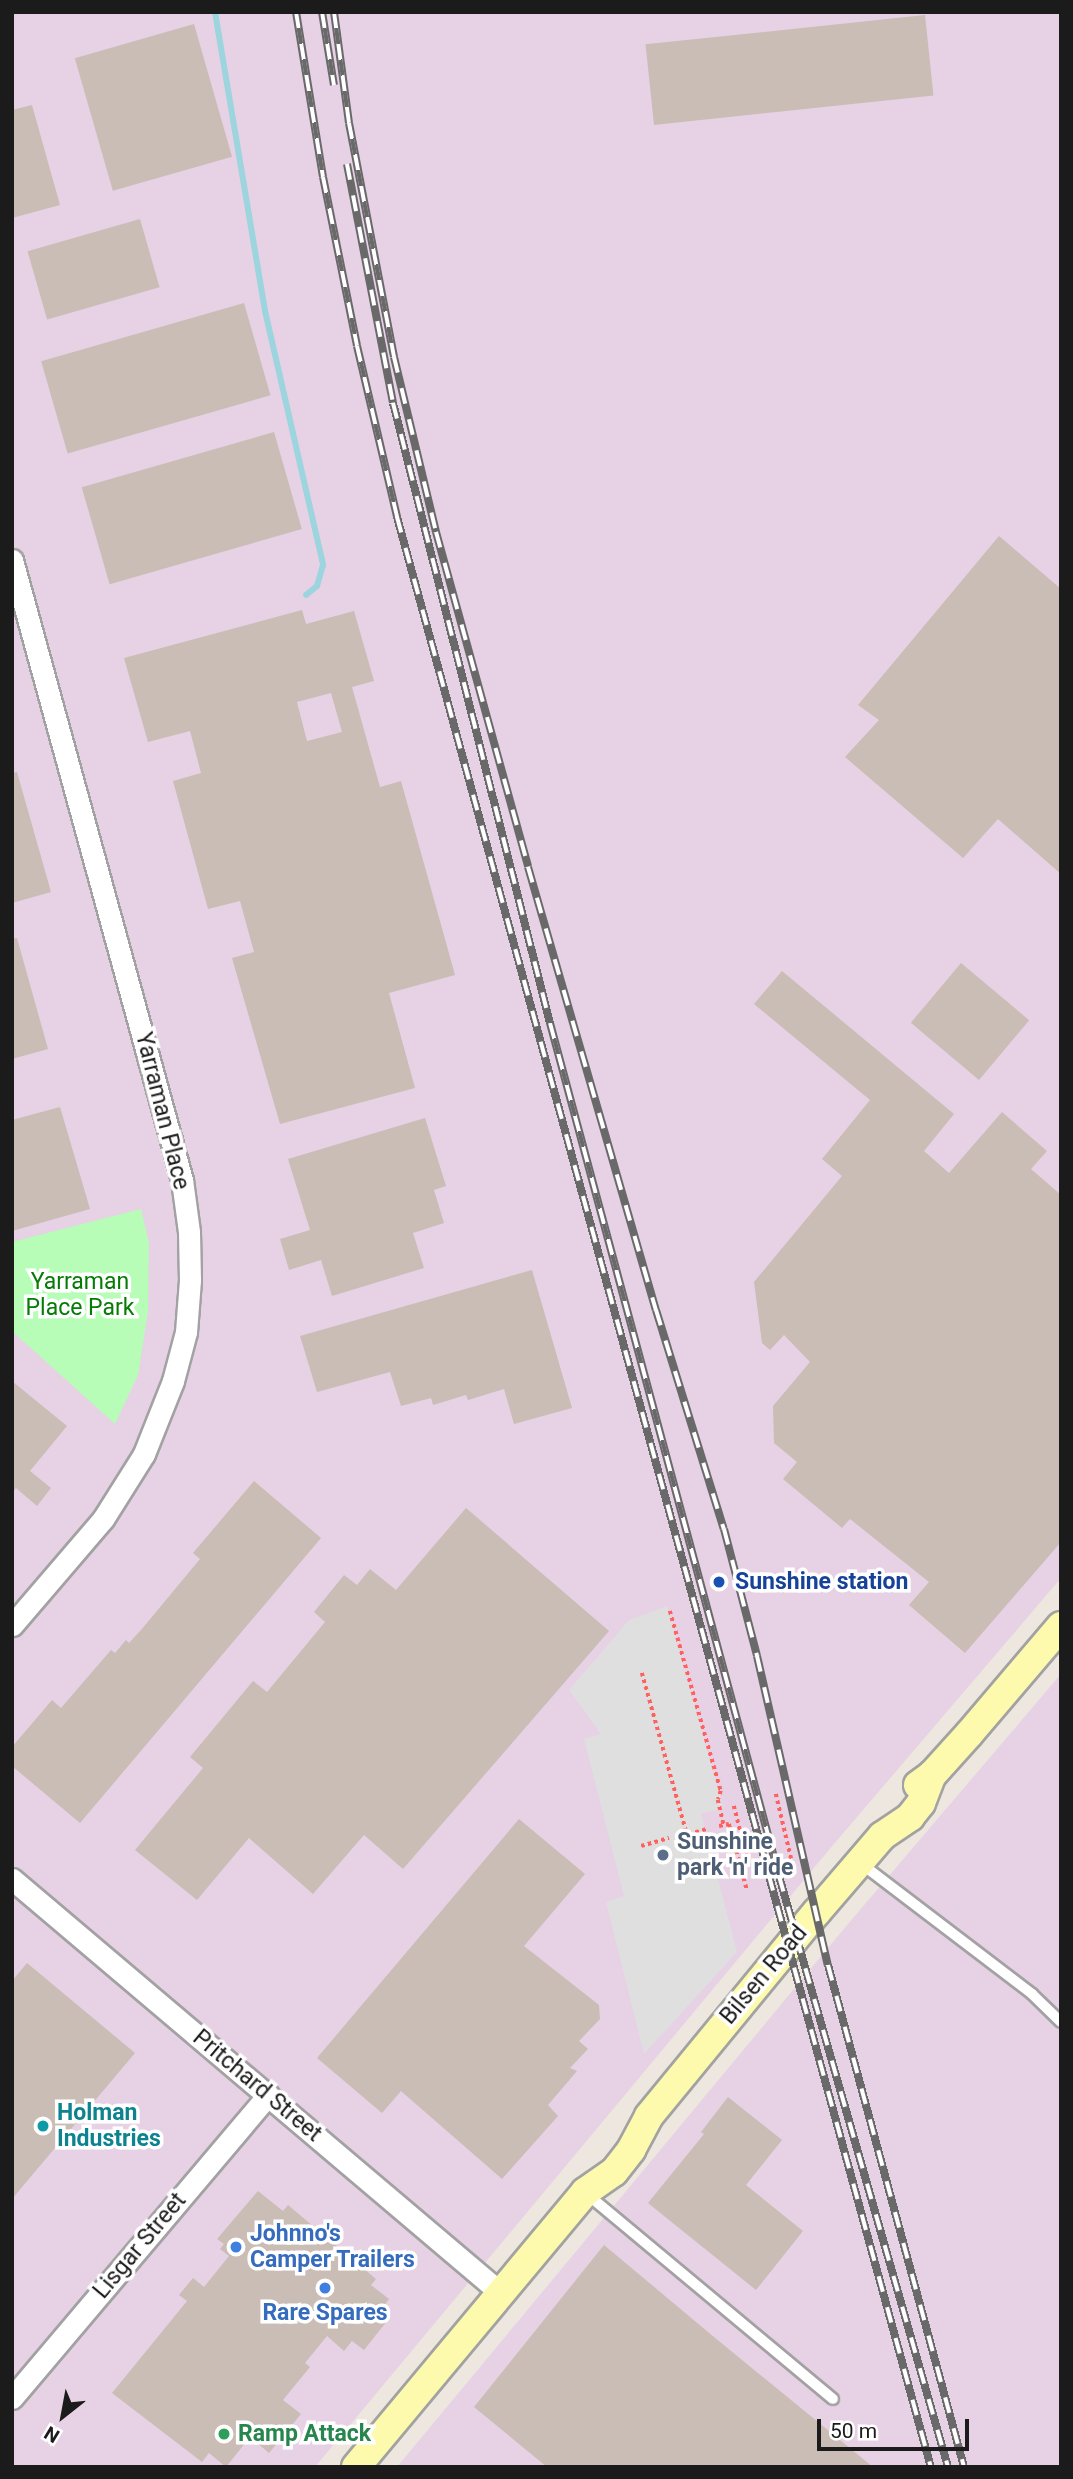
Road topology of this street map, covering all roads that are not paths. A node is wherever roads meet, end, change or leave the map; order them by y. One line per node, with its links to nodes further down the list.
1 (12, 560): 2 (street, Yarraman Place)
2 (12, 1625)
3 (1061, 1626): 4 (street, Bilsen Road)
4 (859, 1862): 6 (lane); 8 (street, Bilsen Road)
5 (12, 1879): 7 (street, Pritchard Street)
6 (1061, 2022)
7 (268, 2095): 9 (street, Pritchard Street); 10 (street, Lisgar Street)
8 (585, 2192): 9 (street, Bilsen Road); 11 (lane)
9 (502, 2294): 12 (street, Bilsen Road)
10 (12, 2398)
11 (833, 2399)
12 (356, 2467)

